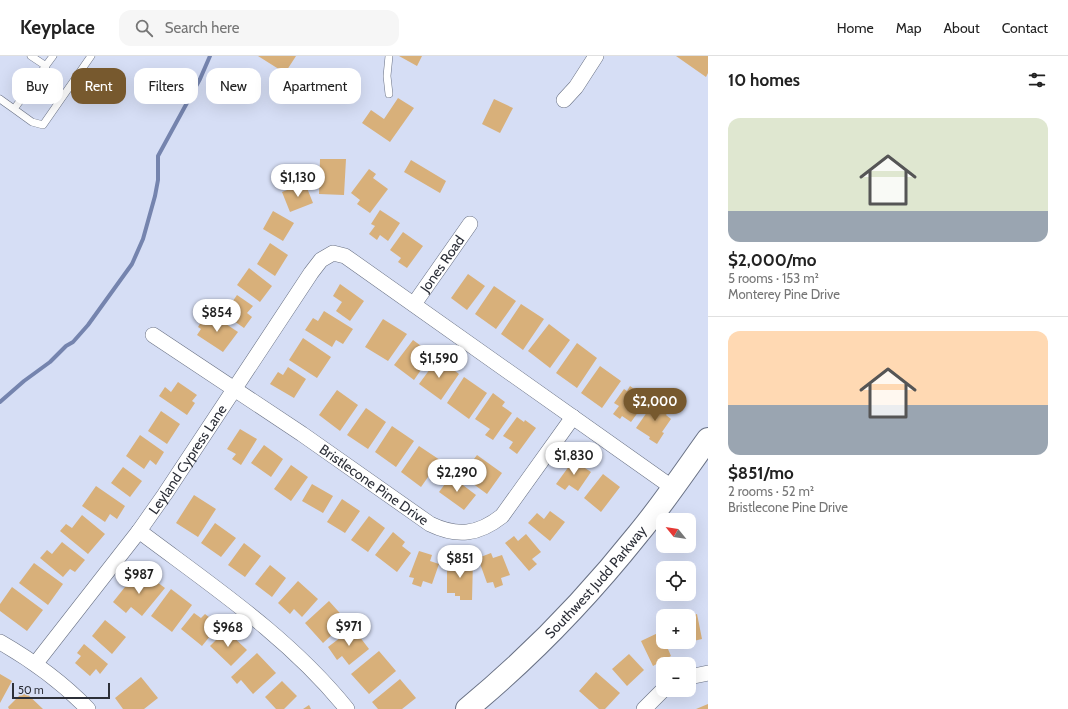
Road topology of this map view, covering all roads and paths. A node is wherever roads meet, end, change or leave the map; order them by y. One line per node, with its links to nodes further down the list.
1 (31, 56): 6 (lane)
2 (53, 56): 6 (lane)
3 (91, 56): 10 (lane)
4 (389, 56): 7 (lane)
5 (596, 56): 9 (street)
6 (46, 66): 10 (lane)
7 (389, 94)
8 (0, 99): 10 (lane)
9 (564, 100)
10 (14, 109)
11 (470, 224): 12 (street, Jones Road)
12 (414, 304): 14 (street, Leyland Cypress Lane); 15 (street)
13 (152, 335): 14 (street, Bristlecone Pine Drive)
14 (235, 389): 15 (street, Bristlecone Pine Drive); 18 (street, Leyland Cypress Lane)
15 (573, 417): 17 (street)
16 (708, 439): 17 (highway, Southwest Judd Parkway)
17 (673, 488): 26 (highway, Southwest Judd Parkway)
18 (139, 531): 20 (street, Leyland Cypress Lane); 25 (street)
19 (0, 642): 20 (street)
20 (36, 663): 24 (street)
21 (708, 672): 22 (street)
22 (696, 675)
23 (656, 697): 27 (street)
24 (88, 709)
25 (347, 709)
26 (467, 709)
27 (644, 709)

